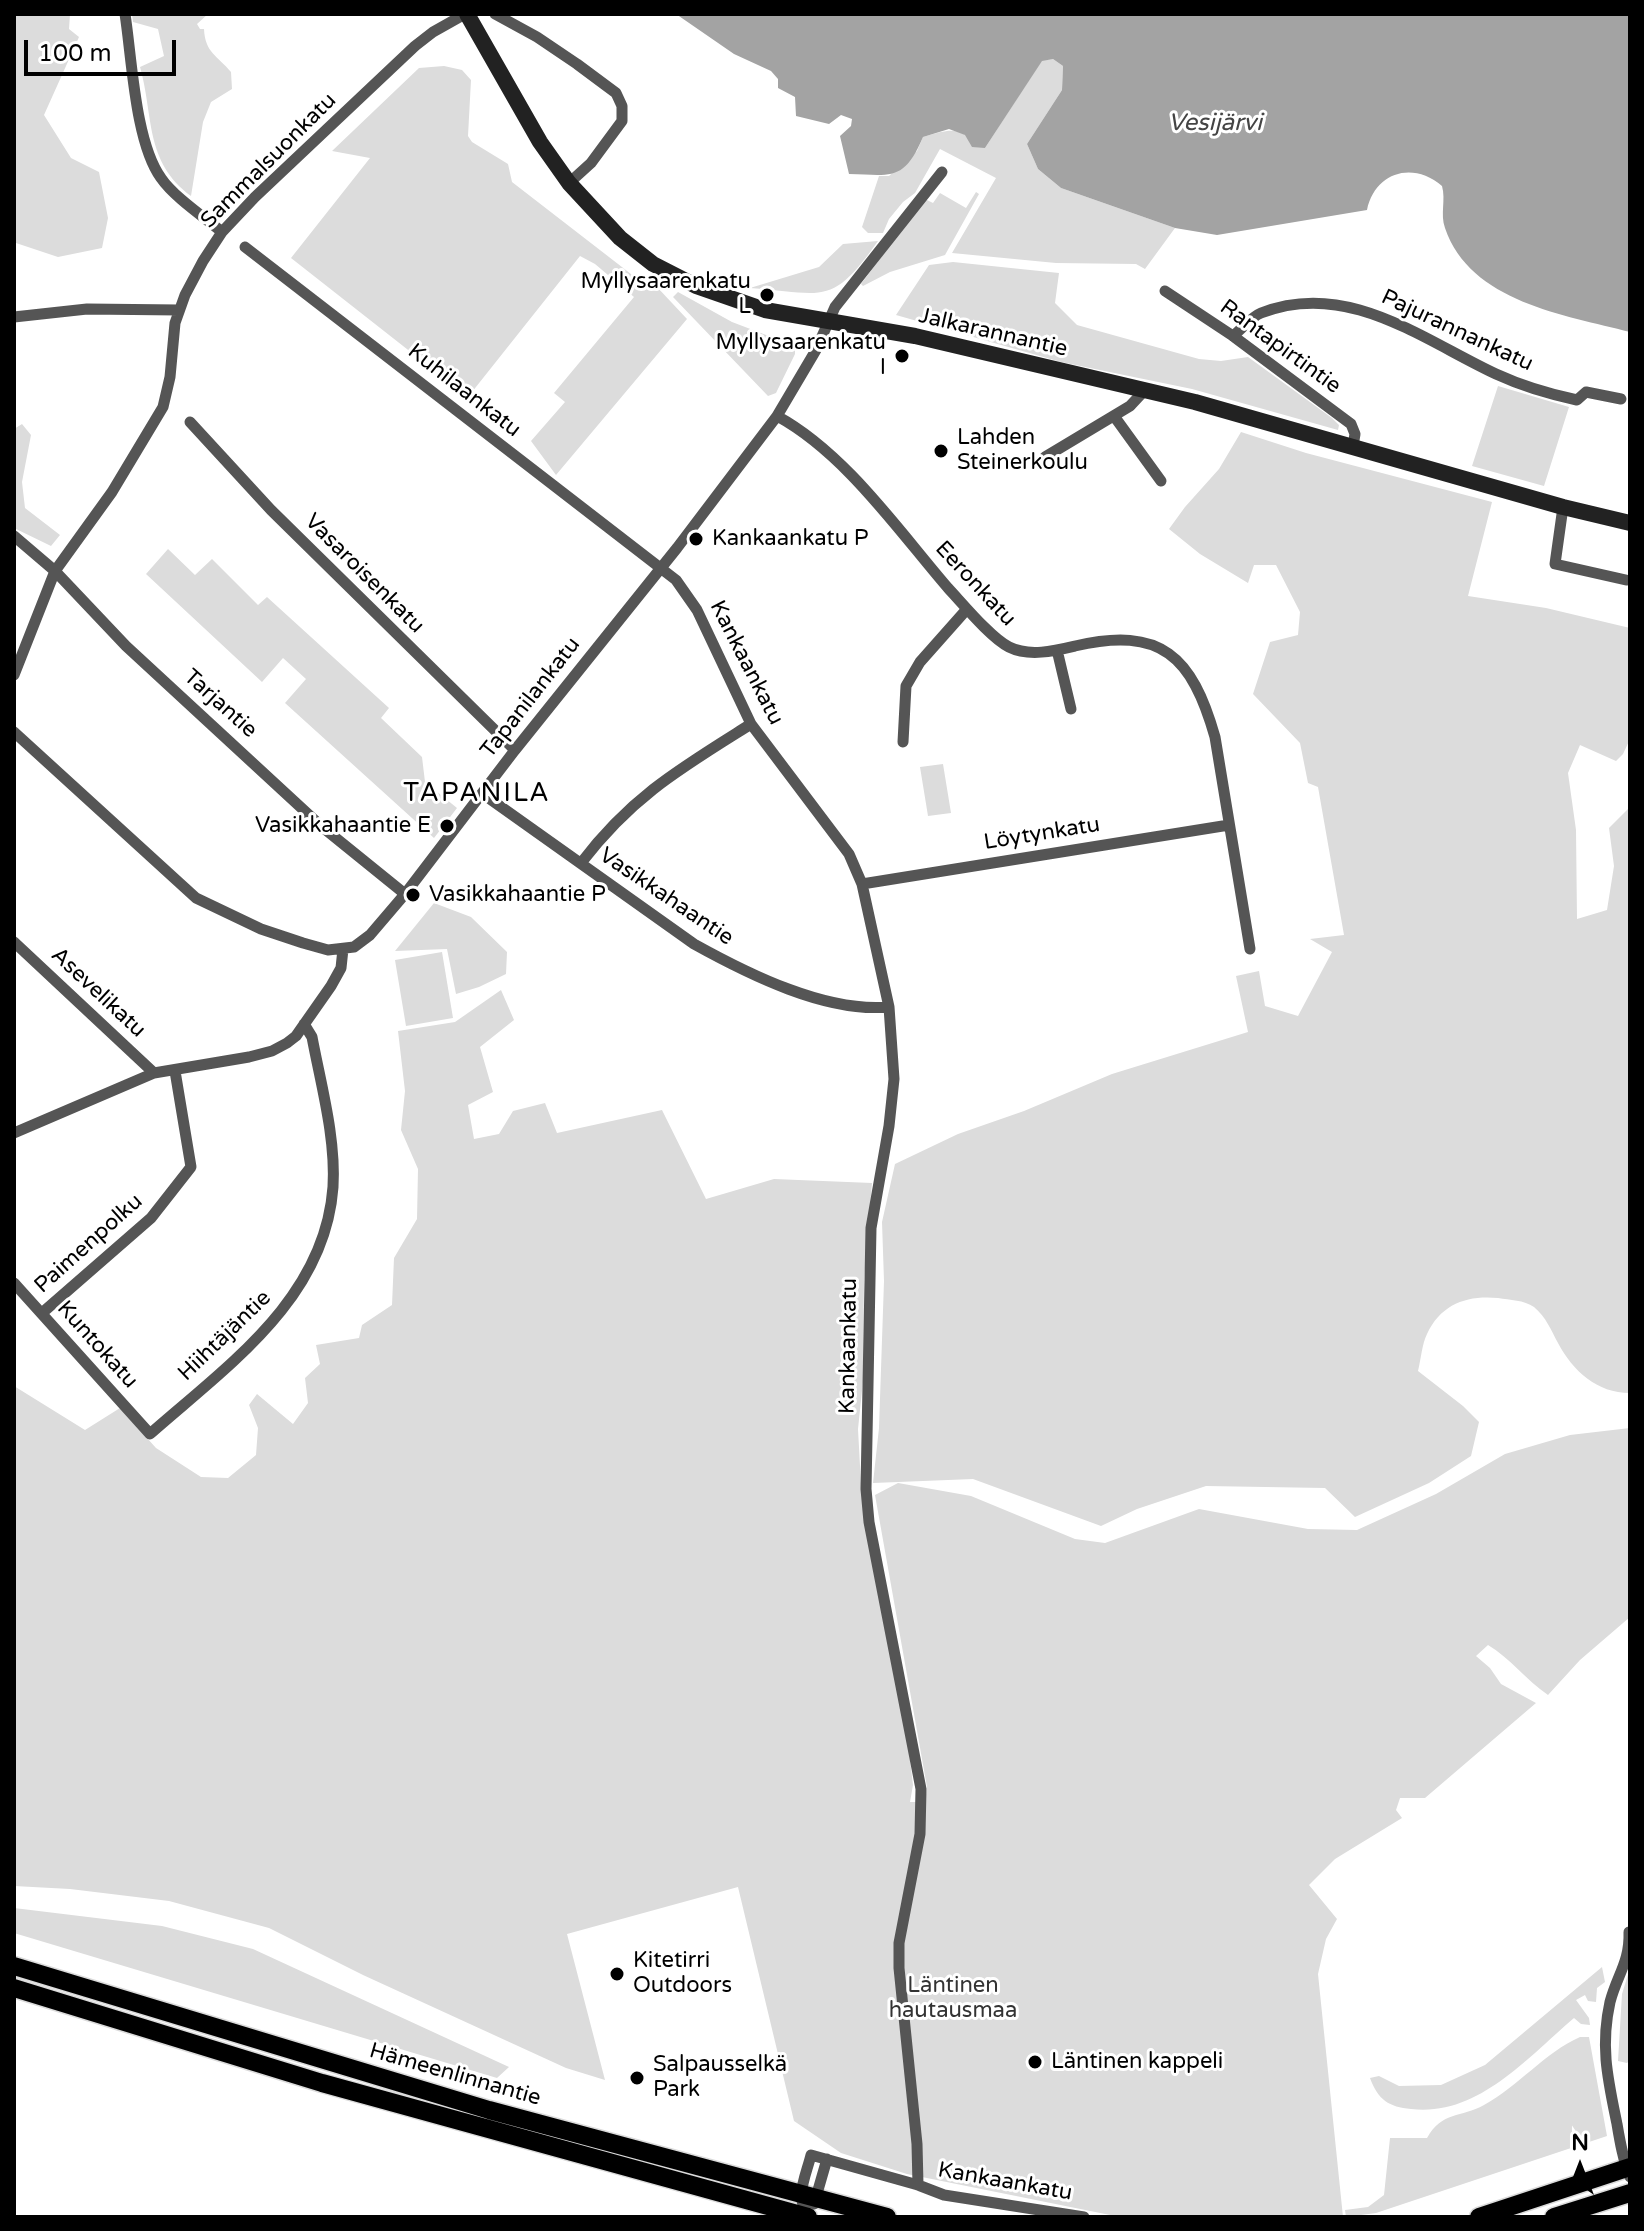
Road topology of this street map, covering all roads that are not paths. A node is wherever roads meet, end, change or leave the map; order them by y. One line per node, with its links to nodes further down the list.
1 (125, 14): 6 (street)
2 (466, 14): 5 (main road, Jalkarannantie); 6 (street, Sammalsuonkatu)
3 (495, 14): 5 (street)
4 (942, 172): 11 (street, Tapanilankatu)
5 (569, 183): 11 (main road, Jalkarannantie)
6 (222, 232): 9 (street, Sammalsuonkatu)
7 (245, 247): 24 (street, Kuhilaankatu)
8 (1165, 291): 12 (street, Rantapirtintie)
9 (179, 310): 10 (street); 25 (street, Sammalsuonkatu)
10 (14, 317)
11 (827, 322): 13 (main road, Jalkarannantie); 15 (street, Tapanilankatu)
12 (1233, 336): 14 (street, Pajurannankatu); 18 (street, Rantapirtintie)
13 (1144, 391): 16 (street); 18 (main road, Jalkarannantie)
14 (1621, 399)
15 (777, 416): 24 (street, Tapanilankatu); 27 (street, Eeronkatu)
16 (1114, 416): 19 (street); 20 (street)
17 (190, 422): 34 (street, Vasaroisenkatu)
18 (1353, 446): 21 (main road, Jalkarannantie)
19 (1045, 457)
20 (1161, 481)
21 (1563, 507): 22 (main road, Jalkarannantie); 26 (street)
22 (1630, 523)
23 (14, 536): 25 (street, Tarjantie)
24 (660, 567): 31 (street, Kankaankatu); 34 (street, Tapanilankatu)
25 (55, 571): 29 (street, Sammalsuonkatu); 39 (street, Tarjantie)
26 (1626, 580)
27 (967, 609): 28 (street, Eeronkatu); 33 (street)
28 (1057, 650): 30 (street); 36 (street, Eeronkatu)
29 (14, 675)
30 (1071, 709)
31 (751, 724): 37 (street); 38 (street, Kankaankatu)
32 (14, 732): 41 (street)
33 (903, 742)
34 (515, 750): 35 (street, Tapanilankatu)
35 (483, 794): 37 (street, Vasikkahaantie); 39 (street, Tapanilankatu)
36 (1229, 825): 38 (street, Löytynkatu); 42 (street, Eeronkatu)
37 (581, 863): 43 (street, Vasikkahaantie)
38 (862, 884): 43 (street, Kankaankatu)
39 (405, 894): 41 (street, Tapanilankatu)
40 (14, 942): 46 (street, Asevelikatu)
41 (343, 949): 44 (street)
42 (1250, 949)
43 (889, 1007): 58 (street, Kankaankatu)
44 (304, 1024): 45 (street); 50 (street, Hiihtäjäntie)
45 (175, 1071): 46 (street); 49 (street, Paimenpolku)
46 (154, 1073): 47 (street)
47 (14, 1133)
48 (14, 1283): 49 (street, Kuntokatu)
49 (42, 1313): 50 (street, Kuntokatu)
50 (150, 1434)
51 (1629, 1932): 55 (street)
52 (14, 1966): 60 (main road, Hämeenlinnantie)
53 (14, 1988): 60 (main road, Hämeenlinnantie)
54 (1630, 2118): 55 (street)
55 (1617, 2126): 57 (street)
56 (827, 2159): 58 (street, Kankaankatu); 60 (street); 60 (street, Kankaankatu)
57 (1629, 2171): 63 (main road)
58 (918, 2185): 62 (street, Kankaankatu)
59 (1630, 2193): 64 (main road)
60 (805, 2208): 61 (main road, Hämeenlinnantie)
61 (887, 2217)
62 (1084, 2217)
63 (1479, 2217)
64 (1554, 2217)

